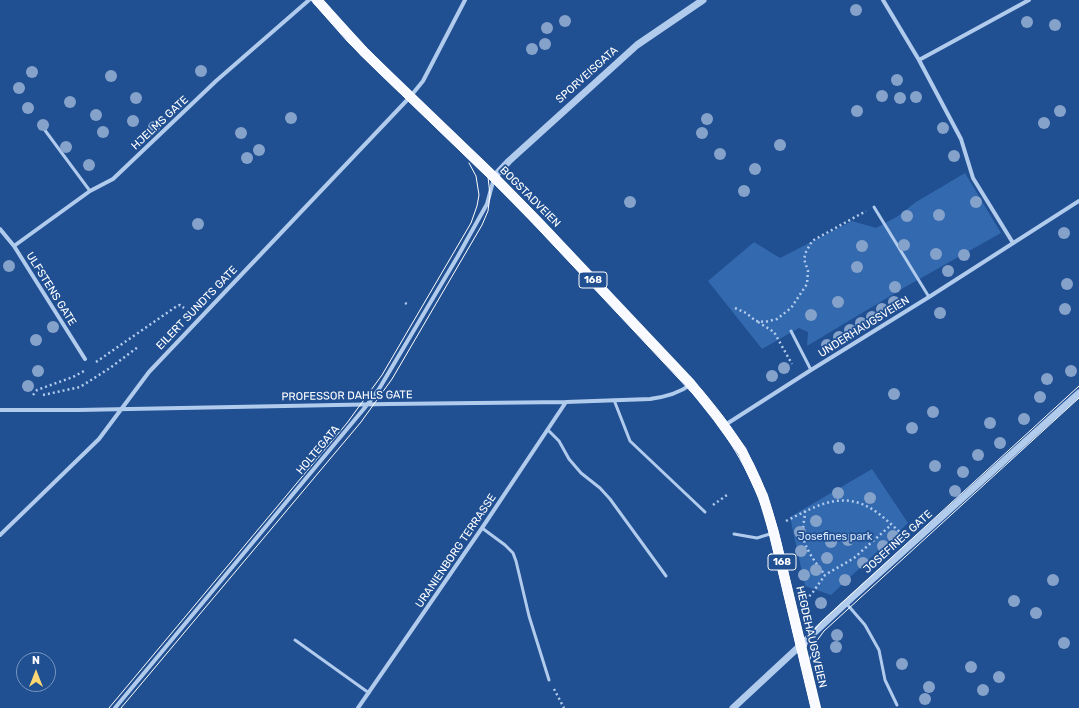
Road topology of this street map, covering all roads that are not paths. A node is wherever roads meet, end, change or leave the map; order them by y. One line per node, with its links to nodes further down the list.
1 (309, 0): 11 (street, HJELMS GATE)
2 (317, 0): 8 (main road, BOGSTADVEIEN / 168)
3 (465, 0): 8 (street, EILERT SUNDTS GATE)
4 (703, 0): 10 (street, SPORVEISGATA)
5 (883, 0): 7 (street)
6 (1029, 0): 7 (street)
7 (919, 60): 15 (street)
8 (410, 97): 10 (main road, BOGSTADVEIEN / 168); 26 (street, EILERT SUNDTS GATE)
9 (44, 129): 11 (lane)
10 (494, 177): 21 (main road, BOGSTADVEIEN / 168); 25 (street, HOLTEGATA)
11 (90, 191): 16 (street, HJELMS GATE)
12 (1079, 201): 15 (street, UNDERHAUGSVEIEN)
13 (874, 207): 17 (lane)
14 (0, 229): 16 (street, ULFSTENS GATE)
15 (1013, 243): 17 (street, UNDERHAUGSVEIEN)
16 (14, 246): 19 (street, ULFSTENS GATE)
17 (929, 297): 20 (street, UNDERHAUGSVEIEN)
18 (791, 331): 20 (lane)
19 (85, 359)
20 (810, 370): 28 (street, UNDERHAUGSVEIEN)
21 (691, 384): 23 (street, PROFESSOR DAHLS GATE); 28 (main road, BOGSTADVEIEN / 168)
22 (1079, 393): 36 (street, JOSEFINES GATE)
23 (614, 400): 24 (street, PROFESSOR DAHLS GATE); 30 (lane)
24 (566, 402): 25 (street, PROFESSOR DAHLS GATE); 29 (street, URANIENBORG TERRASSE)
25 (367, 405): 26 (street, PROFESSOR DAHLS GATE); 42 (street, HOLTEGATA)
26 (121, 409): 27 (street, PROFESSOR DAHLS GATE); 34 (street, EILERT SUNDTS GATE)
27 (0, 410)
28 (721, 422): 32 (main road, HEGDEHAUGSVEIEN / 168)
29 (548, 430): 31 (street, URANIENBORG TERRASSE); 35 (lane)
30 (705, 512)
31 (482, 528): 39 (lane); 40 (street, URANIENBORG TERRASSE)
32 (774, 533): 33 (lane); 38 (main road, HEGDEHAUGSVEIEN / 168)
33 (734, 534)
34 (0, 535)
35 (666, 576)
36 (846, 603): 38 (street, JOSEFINES GATE); 41 (lane)
37 (295, 640): 40 (lane)
38 (801, 645): 44 (street, JOSEFINES GATE); 45 (main road, HEGDEHAUGSVEIEN / 168)
39 (549, 680)
40 (369, 693): 43 (street, URANIENBORG TERRASSE)
41 (897, 705)
42 (115, 708)
43 (358, 708)
44 (733, 708)
45 (816, 708)

